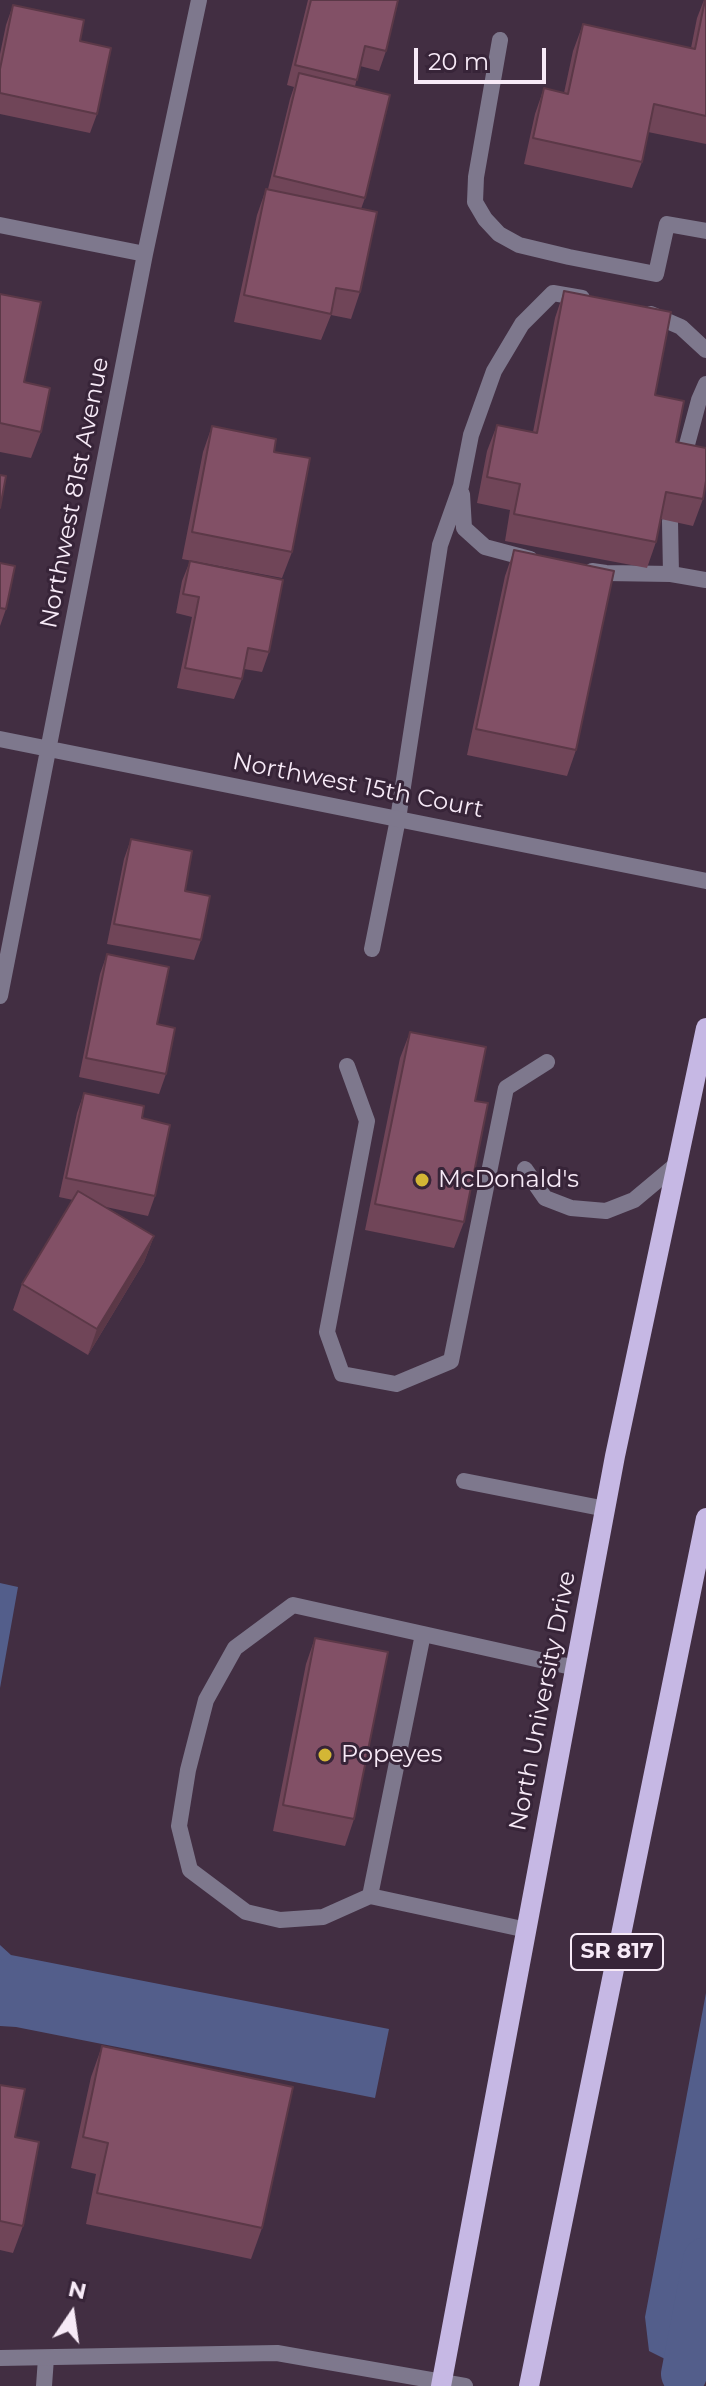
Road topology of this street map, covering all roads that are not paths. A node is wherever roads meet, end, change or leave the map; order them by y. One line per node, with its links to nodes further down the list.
1 (199, 0): 5 (street, Northwest 81st Avenue)
2 (500, 40): 4 (street)
3 (0, 225): 5 (street)
4 (706, 231)
5 (145, 254): 18 (street, Northwest 81st Avenue)
6 (594, 300): 11 (street)
7 (635, 307): 8 (street)
8 (706, 350)
9 (706, 384): 10 (street)
10 (680, 471)
11 (461, 486): 13 (street); 19 (street)
12 (670, 521): 15 (street)
13 (550, 563)
14 (578, 568): 15 (street)
15 (671, 574): 16 (street)
16 (706, 580)
17 (0, 739): 18 (street, Northwest 15th Court)
18 (49, 749): 19 (street, Northwest 15th Court); 22 (street, Northwest 81st Avenue)
19 (398, 819): 20 (street, Northwest 15th Court); 21 (street)
20 (706, 881)
21 (372, 949)
22 (0, 996)
23 (706, 1028): 26 (main road, North University Drive)
24 (547, 1062): 25 (street)
25 (347, 1066)
26 (677, 1164): 27 (street); 29 (main road, North University Drive)
27 (525, 1169)
28 (464, 1481): 29 (street)
29 (606, 1509): 32 (main road, North University Drive)
30 (706, 1518): 40 (main road, SR 817)
31 (423, 1634): 32 (street); 33 (street); 33 (street)
32 (576, 1668): 34 (main road, North University Drive)
33 (370, 1896): 34 (street)
34 (527, 1930): 37 (main road, North University Drive)
35 (0, 2358): 36 (street)
36 (46, 2358): 37 (street); 38 (street)
37 (442, 2383): 39 (street)
38 (44, 2386)
39 (465, 2386)
40 (529, 2386)

